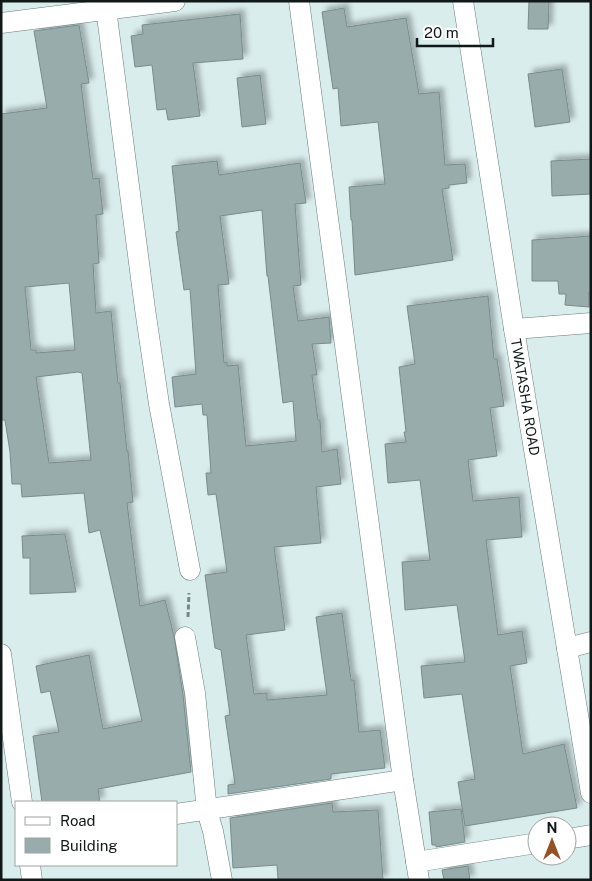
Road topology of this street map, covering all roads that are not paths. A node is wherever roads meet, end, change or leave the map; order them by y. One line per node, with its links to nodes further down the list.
1 (176, 1): 4 (street)
2 (299, 1): 13 (street)
3 (463, 1): 7 (street, TWATASHA ROAD)
4 (106, 5): 5 (street); 8 (street)
5 (1, 23)
6 (591, 322): 7 (street)
7 (514, 329): 11 (street, TWATASHA ROAD)
8 (190, 570)
9 (185, 637): 16 (street)
10 (591, 642): 11 (street)
11 (567, 648): 14 (street, TWATASHA ROAD)
12 (1, 654): 15 (street)
13 (403, 780): 16 (street); 22 (street)
14 (591, 793)
15 (22, 801)
16 (207, 810): 17 (street); 24 (street)
17 (178, 814)
18 (591, 835): 19 (street)
19 (577, 837)
20 (527, 845): 22 (street)
21 (30, 866): 23 (street)
22 (418, 871)
23 (32, 880)
24 (222, 880)

